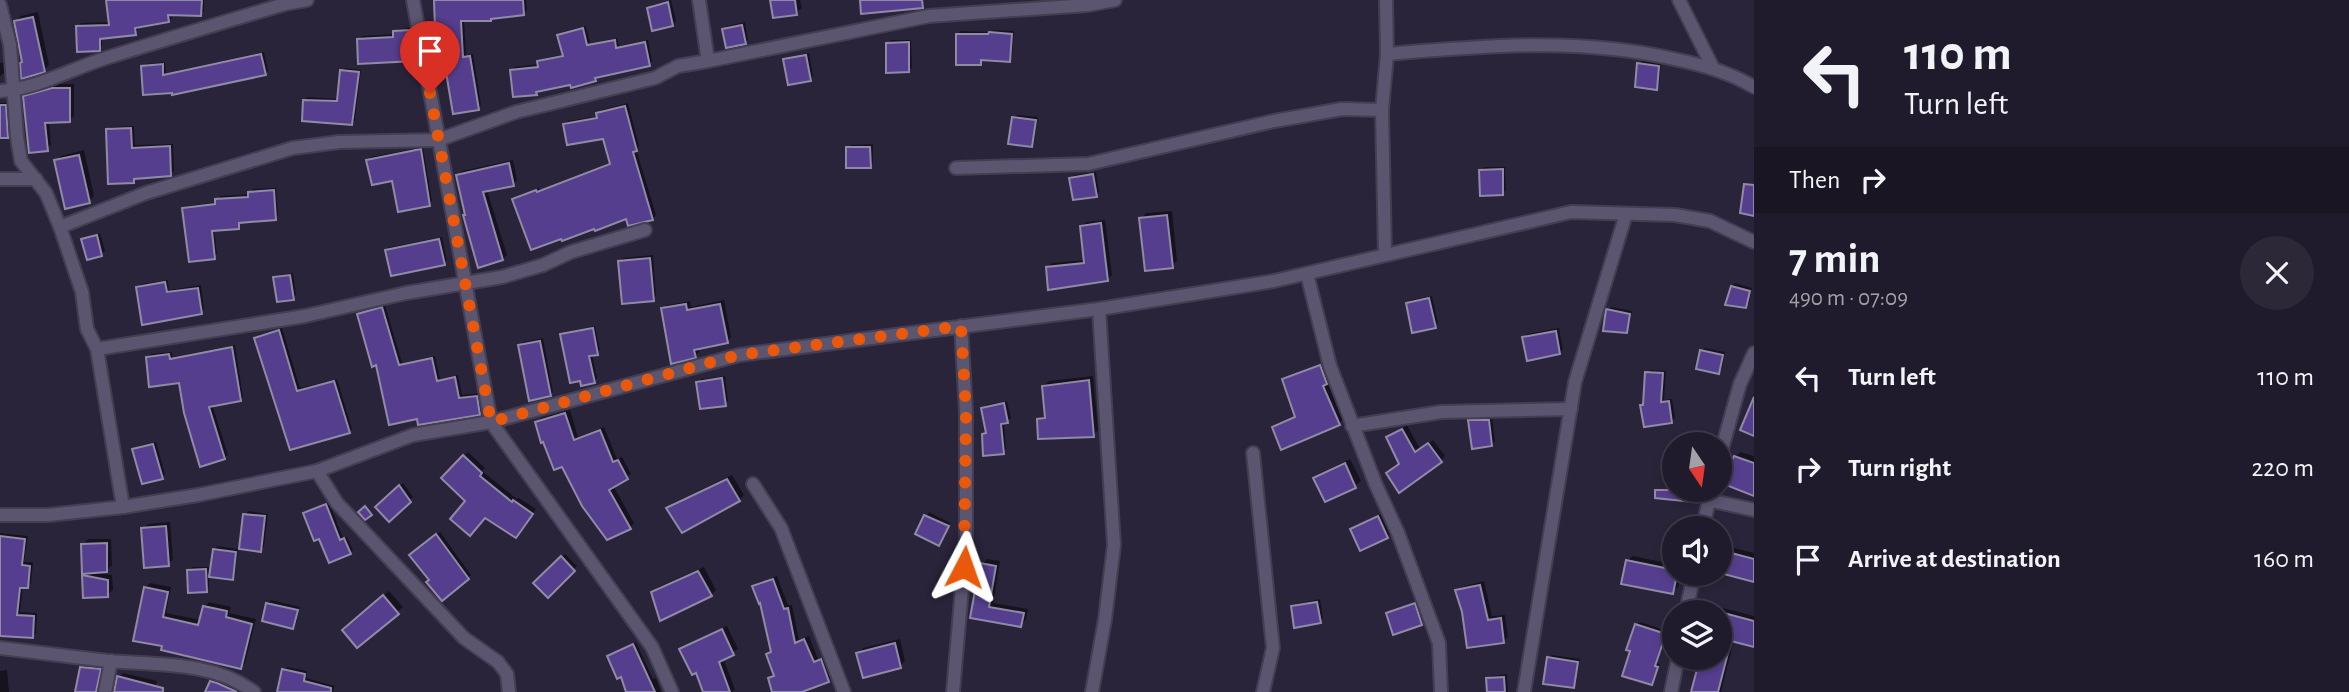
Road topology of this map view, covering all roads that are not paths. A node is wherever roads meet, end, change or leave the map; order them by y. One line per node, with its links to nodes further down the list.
1 (307, 0): 12 (street)
2 (413, 0): 15 (street)
3 (699, 0): 9 (street)
4 (1115, 0): 9 (street)
5 (1385, 0): 8 (street)
6 (1679, 0): 10 (street)
7 (0, 5): 12 (street)
8 (1387, 54): 10 (street); 14 (street)
9 (708, 61): 15 (street)
10 (1713, 68): 11 (street)
11 (1754, 87)
12 (14, 90): 13 (street); 18 (street)
13 (0, 91)
14 (1382, 110): 16 (street); 23 (street)
15 (438, 140): 20 (street); 25 (street)
16 (956, 168)
17 (0, 179): 18 (street)
18 (36, 179): 20 (street)
19 (1626, 214): 22 (street); 23 (street); 30 (street)
20 (60, 227): 28 (street)
21 (645, 230): 25 (street)
22 (1754, 243)
23 (1385, 255): 24 (street)
24 (1307, 274): 26 (street); 32 (street)
25 (465, 283): 28 (street); 31 (street)
26 (1099, 309): 27 (street); 50 (street)
27 (961, 326): 31 (street); 49 (street)
28 (97, 349): 38 (street)
29 (1754, 354): 33 (street)
30 (1571, 409): 32 (street); 53 (street)
31 (491, 422): 35 (street); 47 (street)
32 (1352, 426): 52 (street)
33 (1727, 432)
34 (1253, 453): 51 (street)
35 (317, 471): 38 (street); 46 (street)
36 (753, 484): 48 (street)
37 (1731, 502): 39 (street)
38 (123, 507): 40 (street)
39 (1754, 510)
40 (0, 514)
41 (0, 648): 42 (street)
42 (111, 661): 44 (street); 45 (street)
43 (1676, 670): 54 (street)
44 (105, 692)
45 (254, 692)
46 (509, 692)
47 (672, 692)
48 (844, 692)
49 (953, 692)
50 (1092, 692)
51 (1263, 692)
52 (1441, 692)
53 (1524, 692)
54 (1671, 692)

